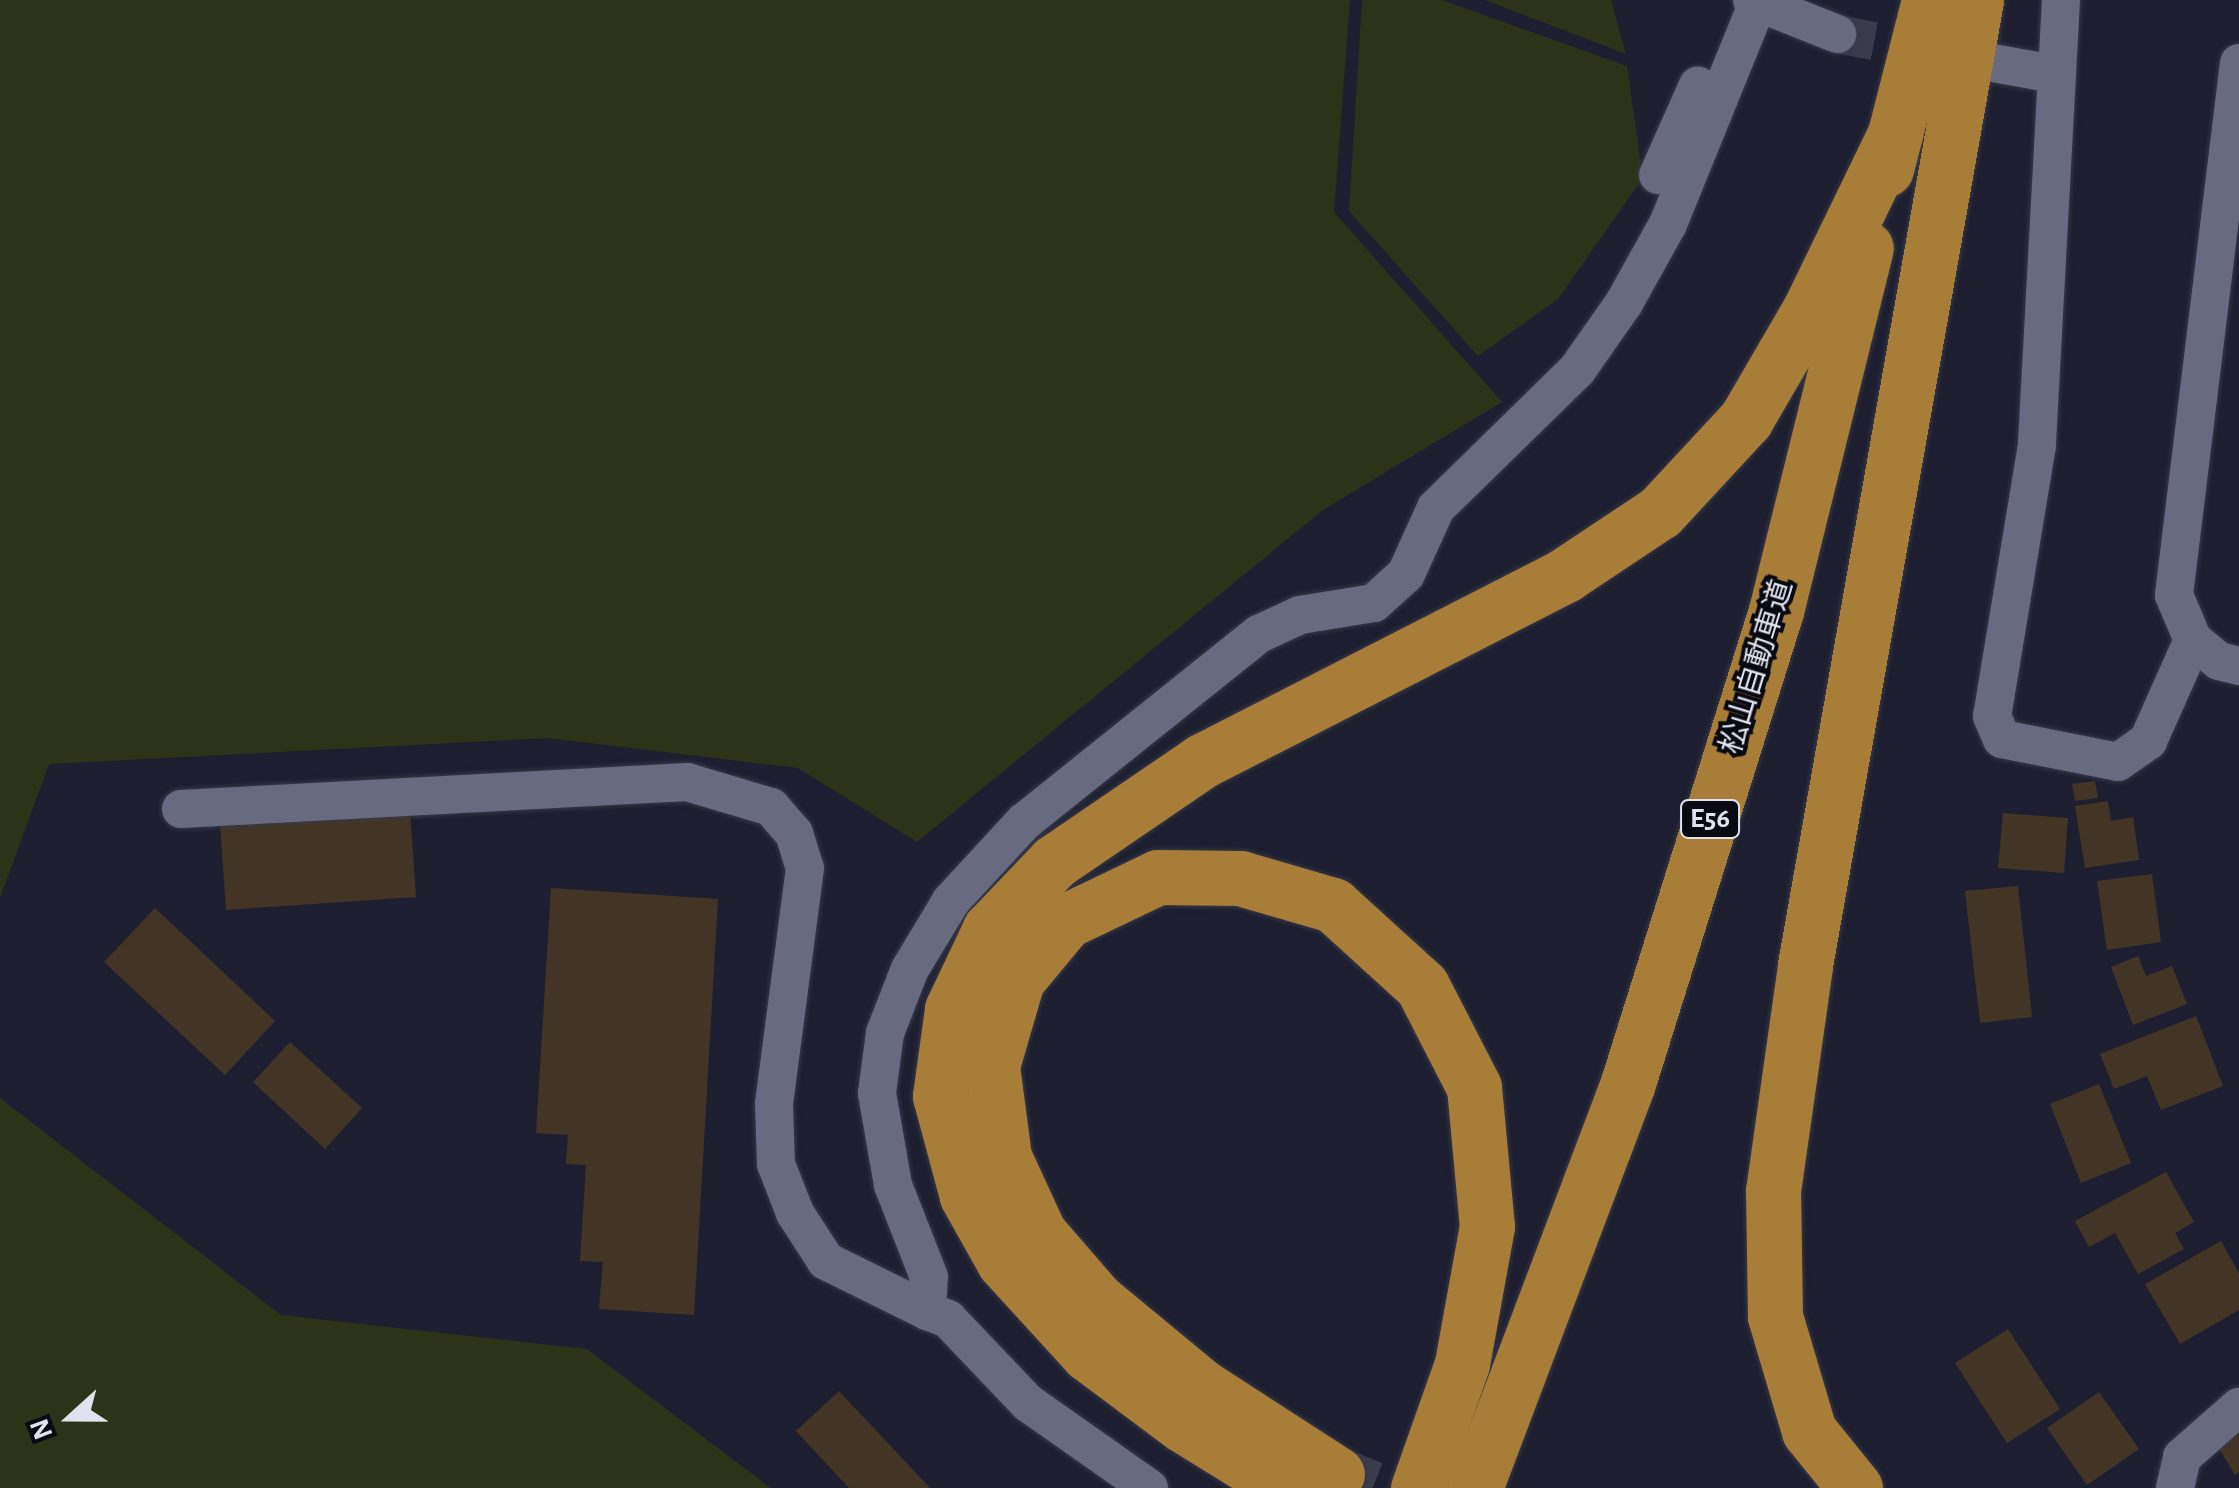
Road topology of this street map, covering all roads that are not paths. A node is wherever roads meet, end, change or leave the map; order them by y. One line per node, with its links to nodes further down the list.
1 (1751, 0): 5 (street); 10 (street); 14 (street)
2 (1929, 0): 9 (highway, 松山自動車道 / E56)
3 (1976, 0): 21 (highway)
4 (2061, 0): 8 (street)
5 (1836, 34)
6 (1993, 63): 8 (street)
7 (2239, 63): 11 (street)
8 (2054, 74): 11 (street)
9 (1895, 134): 18 (highway); 20 (highway, 松山自動車道 / E56)
10 (1658, 176)
11 (2193, 640): 12 (street)
12 (2239, 666)
13 (181, 809): 14 (street)
14 (926, 1310): 17 (street)
15 (2239, 1406): 22 (street)
16 (1338, 1474): 19 (highway)
17 (1149, 1488)
18 (1285, 1488)
19 (1418, 1488)
20 (1475, 1488)
21 (1856, 1488)
22 (2175, 1488)

